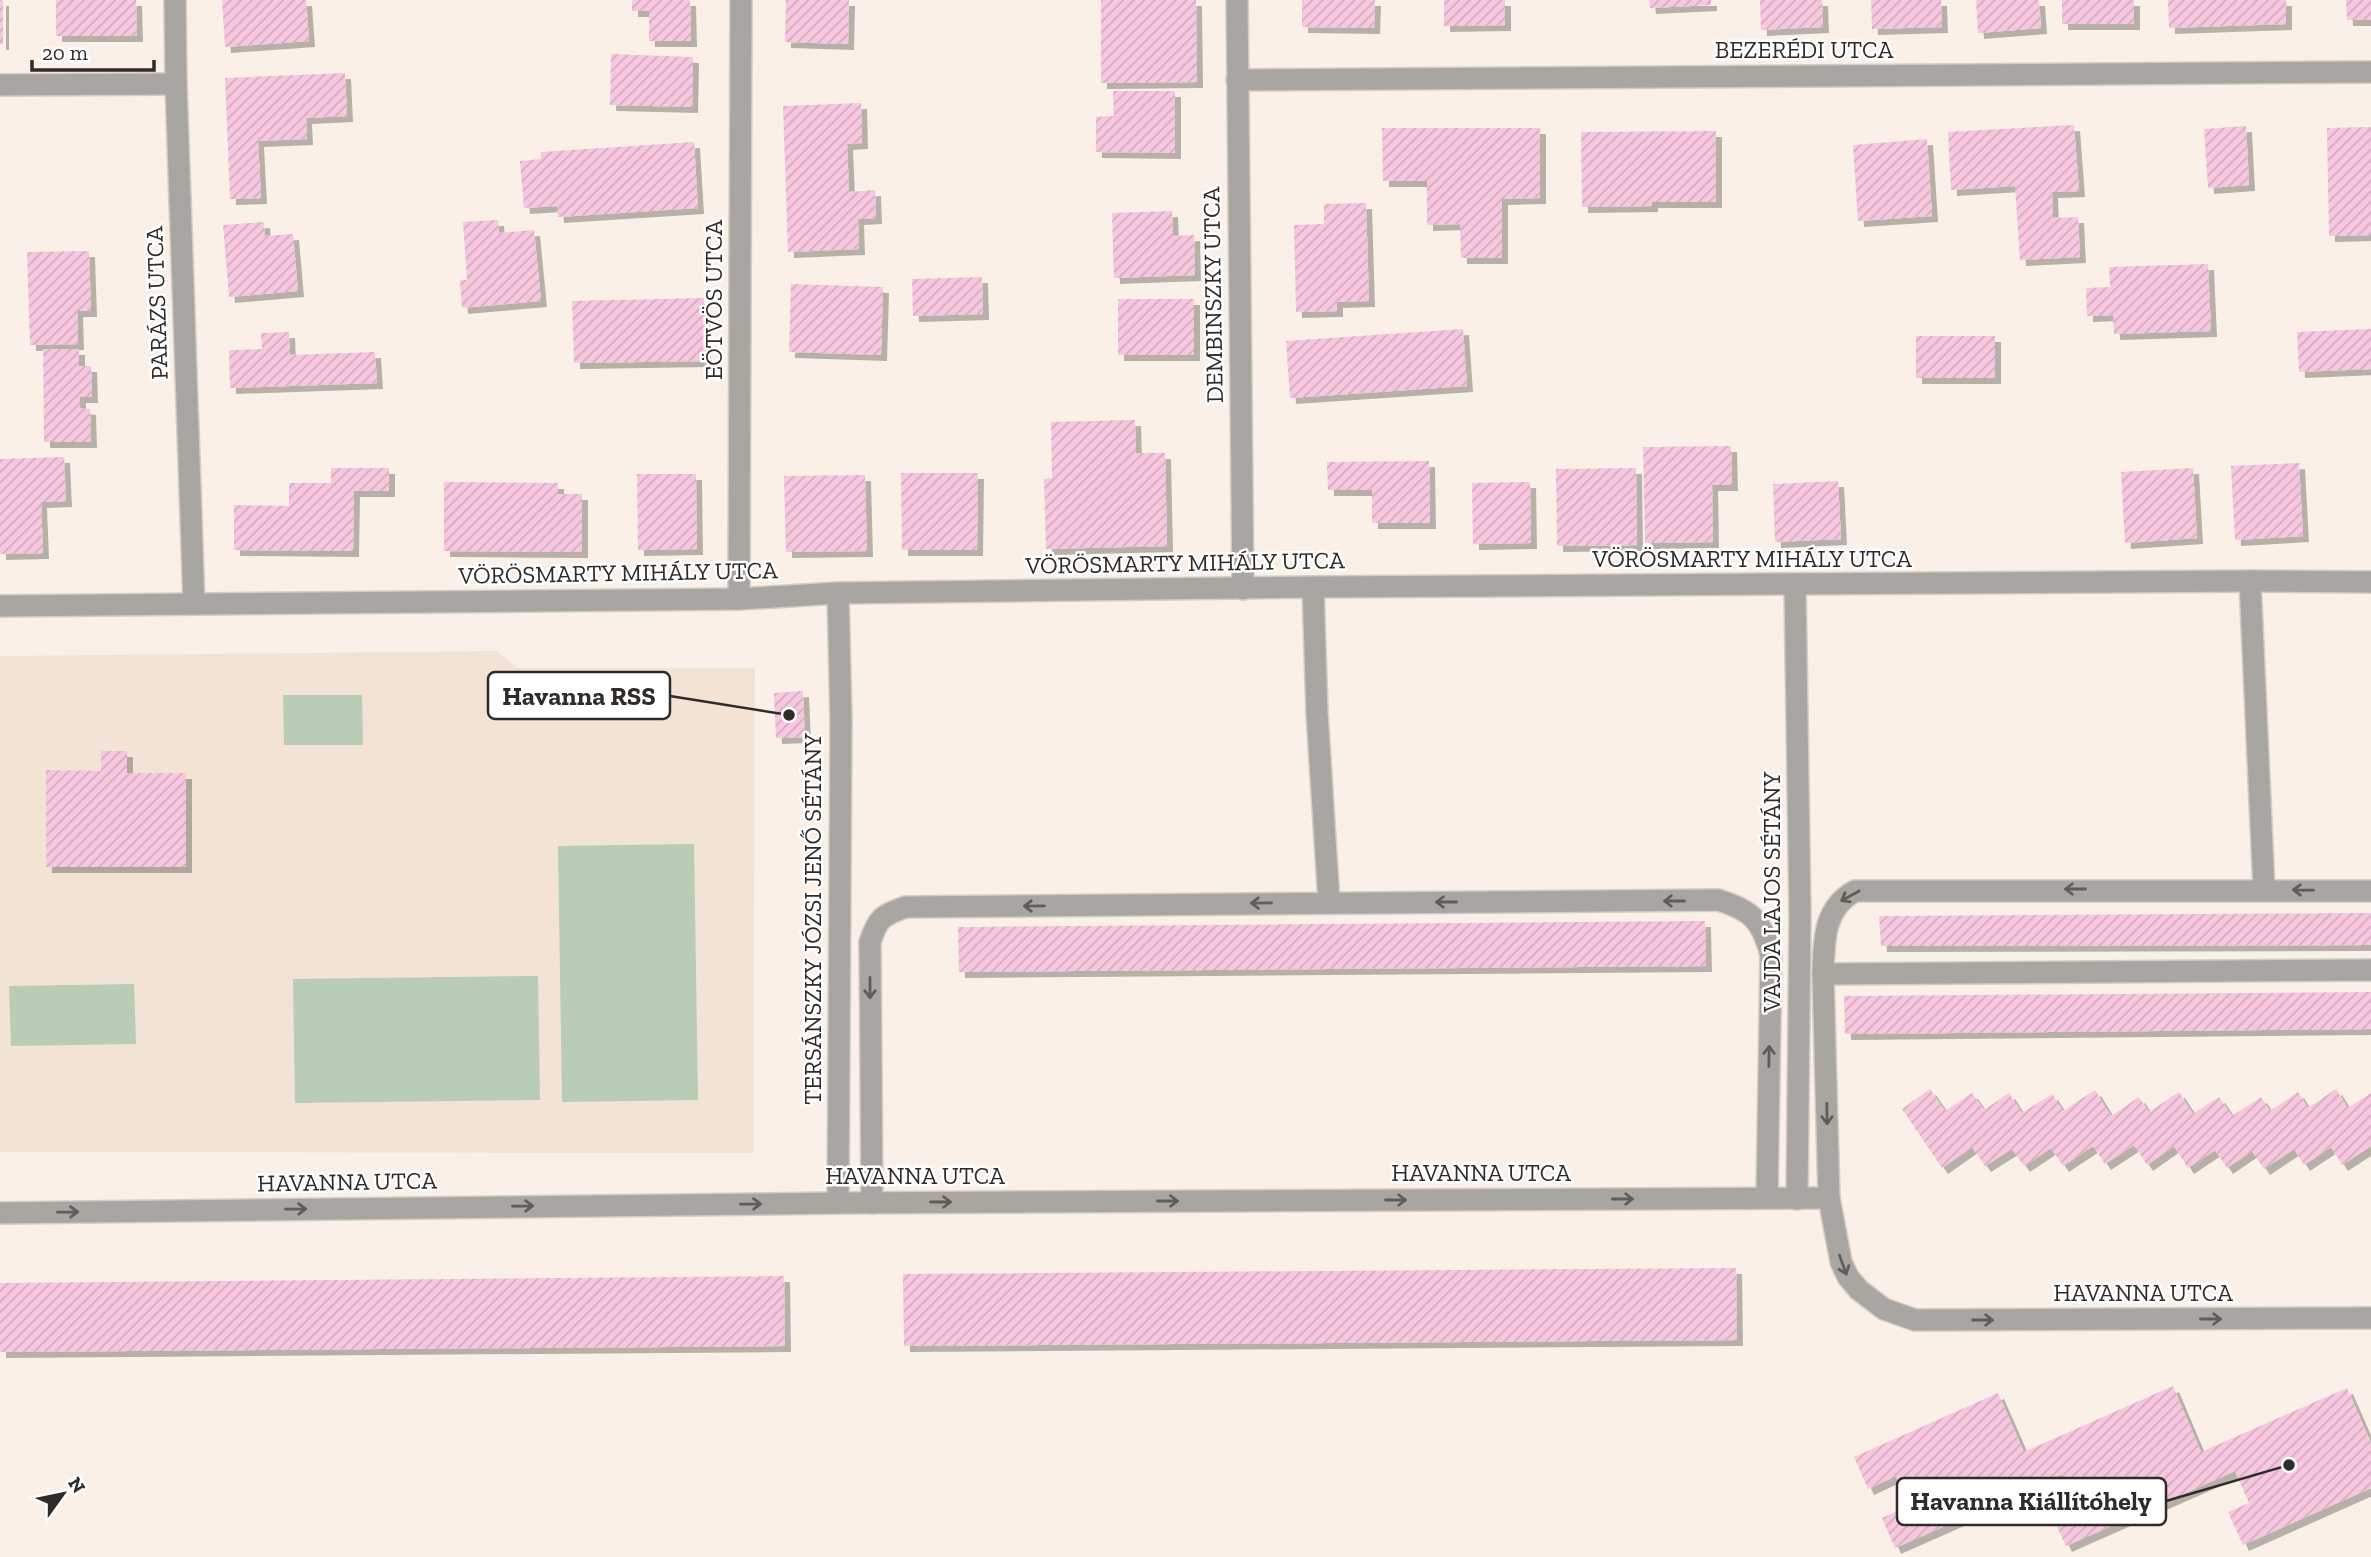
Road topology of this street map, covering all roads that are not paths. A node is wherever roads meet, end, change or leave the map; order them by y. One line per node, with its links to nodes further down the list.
1 (175, 0): 6 (street, PARÁZS UTCA)
2 (741, 0): 14 (street, EÖTVÖS UTCA)
3 (1237, 0): 5 (street, DEMBINSZKY UTCA)
4 (2371, 72): 5 (street, BEZERÉDI UTCA)
5 (1237, 80): 12 (street, DEMBINSZKY UTCA)
6 (176, 84): 7 (street); 15 (street, PARÁZS UTCA)
7 (0, 85)
8 (2250, 581): 9 (street, VÖRÖSMARTY MIHÁLY UTCA); 10 (street, VÖRÖSMARTY MIHÁLY UTCA); 17 (street)
9 (2371, 582)
10 (1796, 586): 11 (street, VÖRÖSMARTY MIHÁLY UTCA); 24 (street, VAJDA LAJOS SÉTÁNY)
11 (1312, 587): 12 (street, VÖRÖSMARTY MIHÁLY UTCA); 19 (street)
12 (1243, 590): 13 (street, VÖRÖSMARTY MIHÁLY UTCA)
13 (838, 593): 14 (street, VÖRÖSMARTY MIHÁLY UTCA); 25 (street, TERSÁNSZKY JÓZSI JENŐ SÉTÁNY)
14 (739, 599): 15 (street, VÖRÖSMARTY MIHÁLY UTCA)
15 (194, 604): 16 (street, VÖRÖSMARTY MIHÁLY UTCA)
16 (0, 606)
17 (2264, 890): 18 (street, one-way to 17); 21 (street, one-way to 21)
18 (2371, 891)
19 (1329, 902): 22 (street, one-way to 19); 26 (street, one-way to 26)
20 (2371, 970): 21 (street)
21 (1824, 974): 23 (street, one-way to 23)
22 (1767, 1198): 24 (street, HAVANNA UTCA); 26 (street, HAVANNA UTCA, one-way to 22)
23 (1829, 1198): 24 (street, HAVANNA UTCA); 28 (street, HAVANNA UTCA, one-way to 28)
24 (1797, 1199)
25 (838, 1203): 26 (street, HAVANNA UTCA); 27 (street, HAVANNA UTCA, one-way to 25)
26 (872, 1203)
27 (0, 1213)
28 (2371, 1318)

